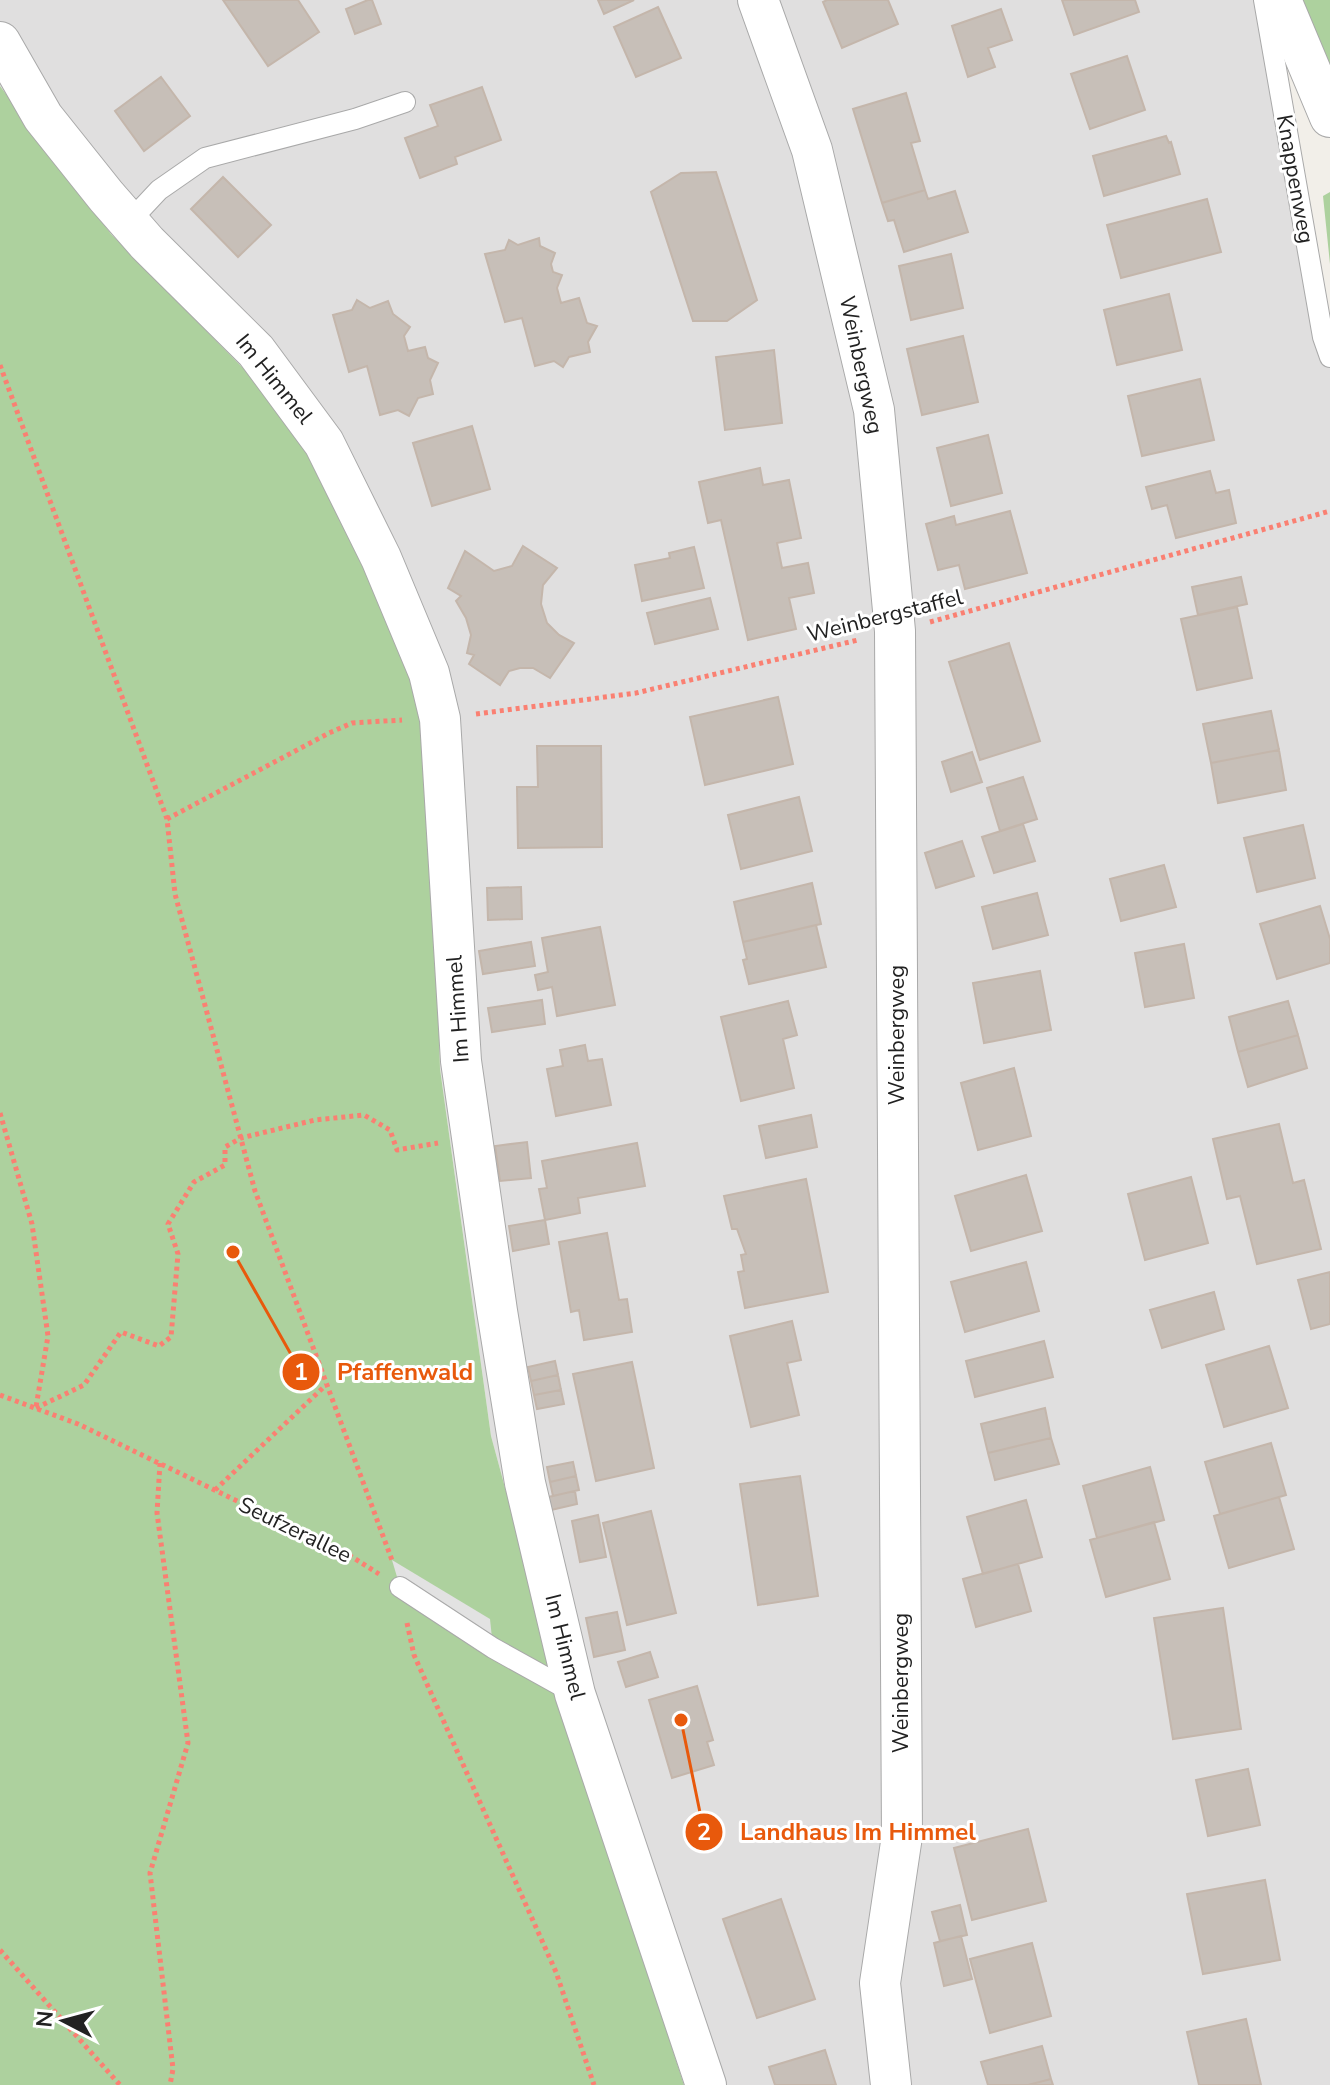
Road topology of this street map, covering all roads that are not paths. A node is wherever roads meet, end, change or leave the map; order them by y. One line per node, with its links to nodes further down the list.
1 (758, 0): 12 (street, Weinbergweg)
2 (1264, 0): 8 (lane, Knappenweg)
3 (1281, 0): 6 (street, Knappenweg)
4 (0, 42): 7 (street, Im Himmel)
5 (405, 102): 7 (lane)
6 (1330, 117)
7 (129, 222): 10 (street, Im Himmel)
8 (1330, 357)
9 (400, 1587): 10 (lane)
10 (575, 1694): 11 (street, Im Himmel)
11 (706, 2085)
12 (891, 2085)

